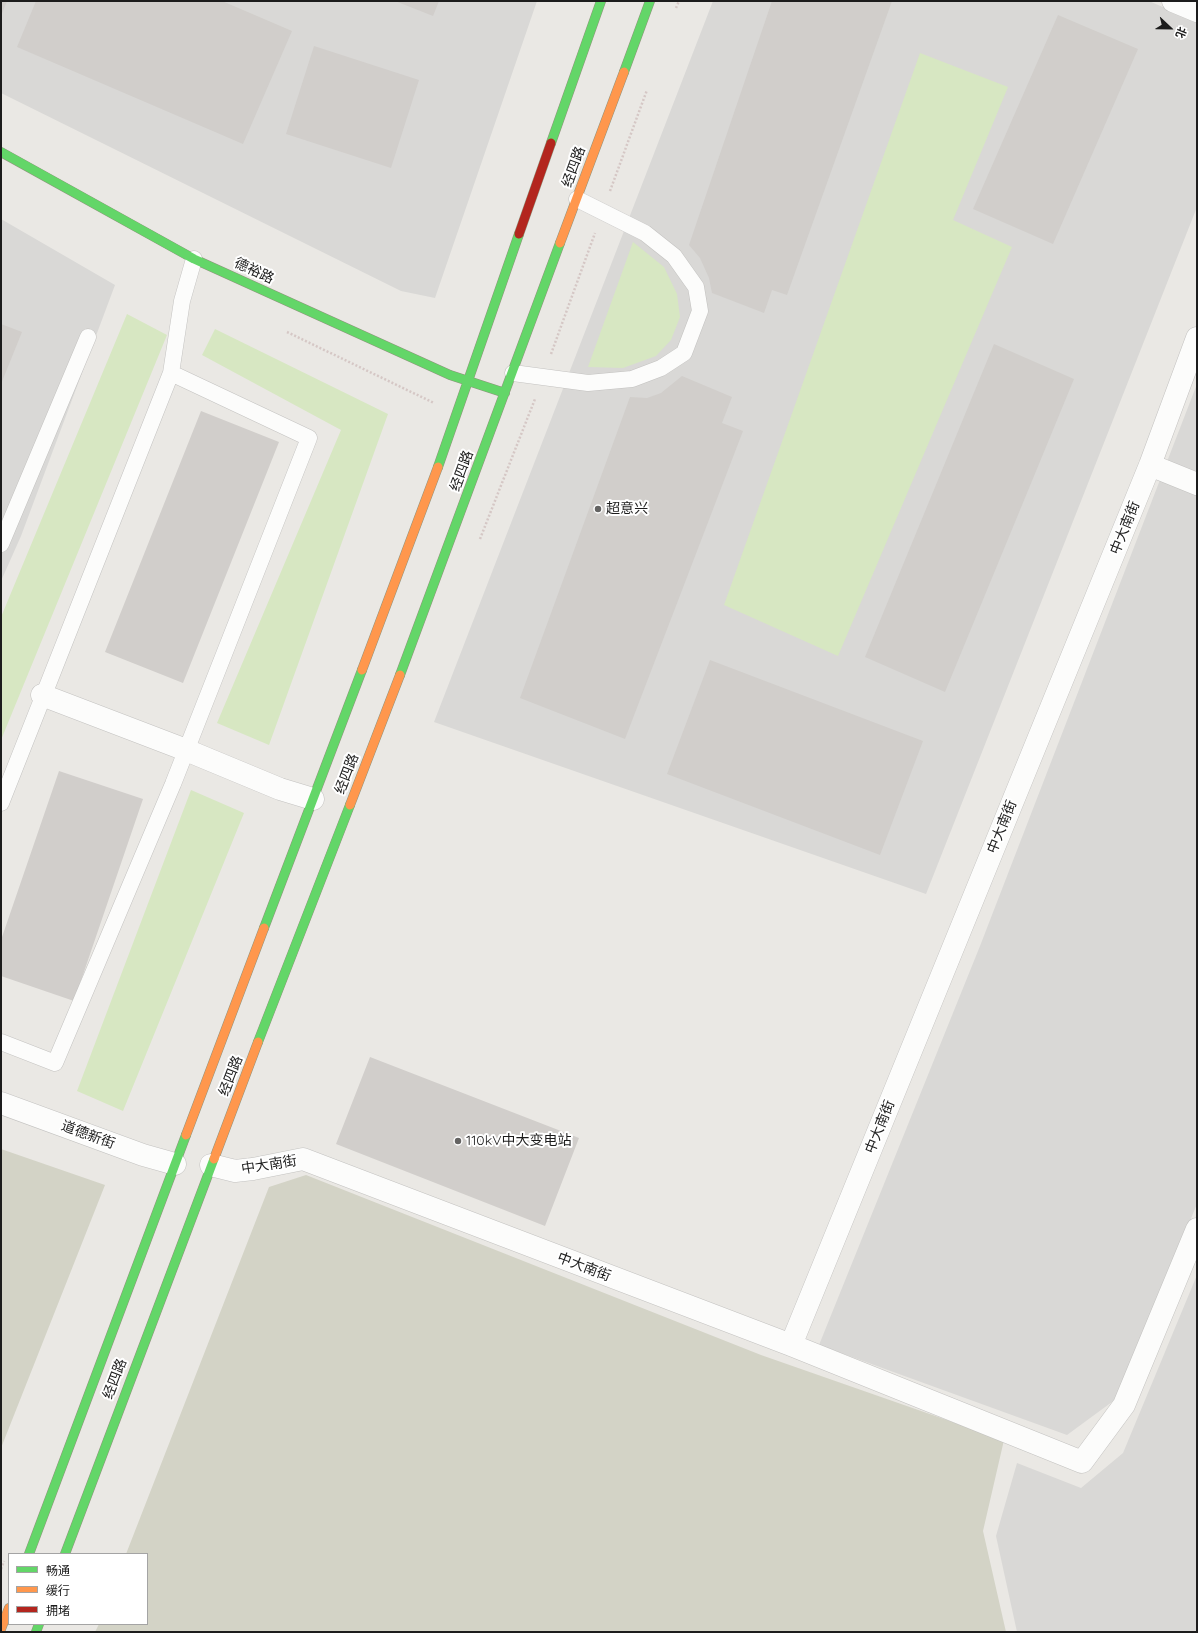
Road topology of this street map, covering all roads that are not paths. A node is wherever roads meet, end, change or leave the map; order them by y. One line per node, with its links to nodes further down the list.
1 (601, 1): 12 (main road, 经四路)
2 (650, 1): 6 (main road, 经四路)
3 (1172, 1): 4 (street)
4 (1197, 11)
5 (1, 152): 7 (main road, 德裕路)
6 (577, 199): 11 (main road, 经四路); 11 (lane)
7 (194, 259): 10 (lane); 12 (main road, 德裕路)
8 (88, 337): 16 (lane)
9 (1197, 338): 14 (street, 中大南街)
10 (171, 373): 17 (lane); 18 (lane)
11 (513, 373): 13 (main road, 经四路)
12 (467, 383): 13 (main road, 德裕路); 19 (main road, 经四路)
13 (505, 393): 24 (main road, 经四路)
14 (1150, 465): 15 (street); 26 (street, 中大南街)
15 (1197, 484)
16 (1, 544)
17 (42, 695): 18 (street); 20 (lane)
18 (186, 750): 19 (street); 21 (lane)
19 (313, 799): 23 (main road, 经四路)
20 (1, 803)
21 (1, 1042)
22 (1, 1103): 23 (street, 道德新街)
23 (175, 1164): 27 (main road, 经四路)
24 (211, 1165): 26 (street, 中大南街); 28 (main road, 经四路)
25 (1197, 1229): 26 (street)
26 (790, 1345)
27 (29, 1553)
28 (65, 1553)
29 (8, 1611): 30 (main road)
30 (1, 1629)

